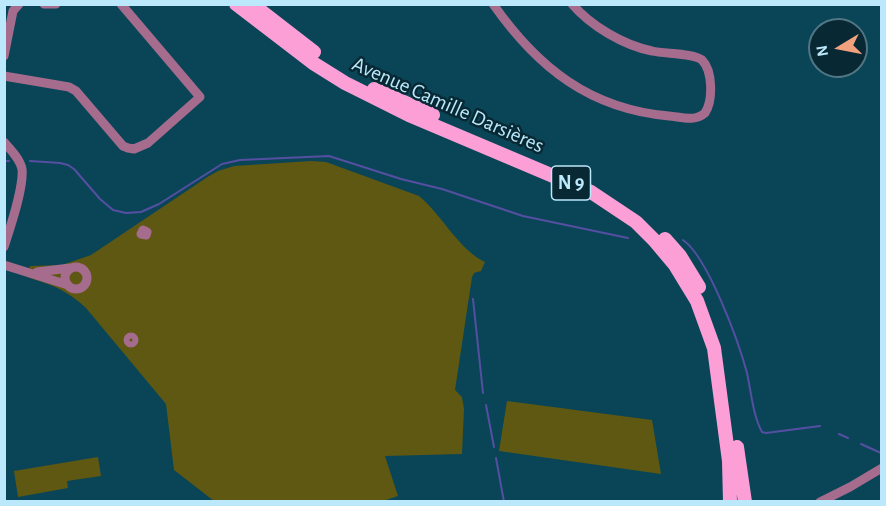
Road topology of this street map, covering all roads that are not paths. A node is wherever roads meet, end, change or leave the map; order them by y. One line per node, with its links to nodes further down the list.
1 (19, 4): 9 (street)
2 (44, 4): 3 (street)
3 (56, 4)
4 (121, 4): 10 (street)
5 (236, 4): 18 (main road, Avenue Camille Darsières / N 9)
6 (252, 4): 19 (main road, Avenue Camille Darsières / N 9)
7 (493, 4): 8 (street)
8 (572, 4)
9 (4, 56)
10 (4, 76)
11 (4, 142): 12 (street)
12 (4, 247)
13 (4, 265): 15 (street)
14 (70, 268): 15 (street); 16 (street); 16 (street)
15 (33, 272): 16 (street)
16 (68, 285)
17 (882, 468): 20 (street)
18 (730, 501)
19 (745, 501)
20 (820, 501)

